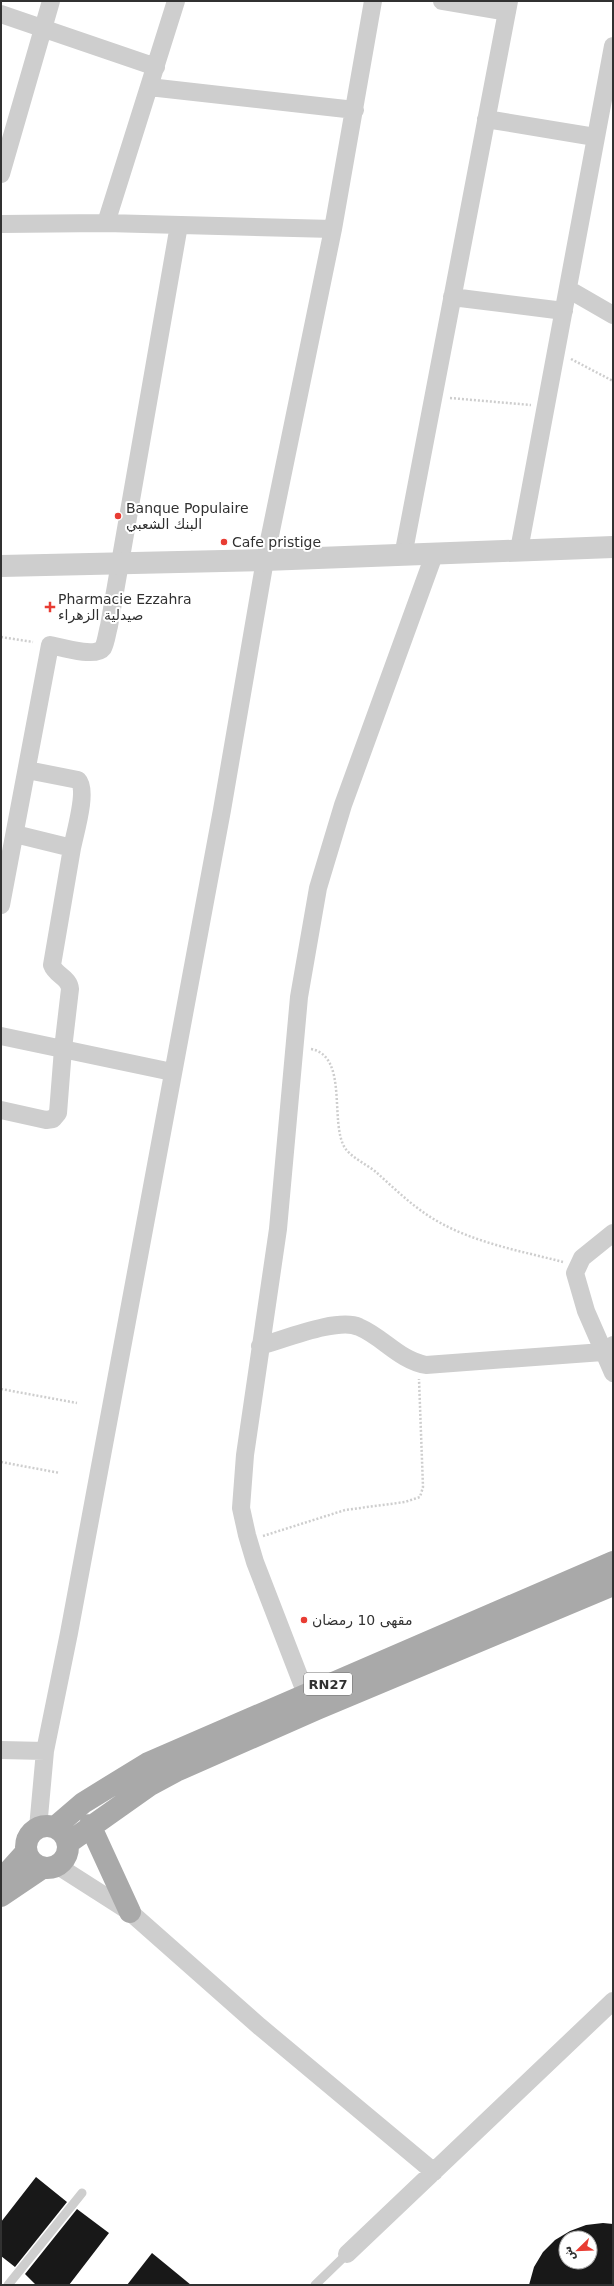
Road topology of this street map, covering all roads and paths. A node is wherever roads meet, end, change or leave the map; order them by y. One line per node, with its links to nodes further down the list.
1 (51, 1): 7 (street)
2 (176, 1): 9 (street)
3 (373, 1): 12 (street)
4 (442, 1): 5 (street)
5 (508, 6): 13 (street)
6 (1, 14): 7 (street)
7 (42, 28): 9 (street); 15 (street)
8 (613, 46): 10 (street)
9 (156, 67): 11 (street)
10 (610, 80): 14 (street)
11 (149, 86): 12 (street); 16 (street)
12 (355, 110): 19 (street)
13 (486, 119): 14 (street); 21 (street)
14 (595, 137): 20 (street)
15 (1, 174)
16 (106, 223): 17 (street); 18 (street)
17 (1, 224)
18 (179, 225): 19 (street); 33 (street)
19 (333, 229): 32 (street)
20 (568, 289): 22 (street); 23 (street)
21 (452, 297): 22 (street); 26 (street)
22 (564, 311): 24 (street)
23 (613, 315)
24 (556, 351): 25 (path); 27 (street)
25 (613, 381)
26 (433, 397): 27 (path); 31 (street)
27 (546, 406): 29 (street)
28 (613, 547): 29 (street)
29 (519, 550): 30 (street)
30 (434, 555): 31 (street); 42 (street)
31 (403, 556): 32 (street)
32 (265, 560): 33 (street); 44 (street)
33 (119, 564): 34 (street); 36 (street)
34 (1, 566)
35 (1, 637): 36 (path)
36 (50, 645): 37 (street)
37 (27, 770): 38 (street); 39 (street)
38 (14, 834): 39 (street); 40 (street)
39 (72, 848): 43 (street)
40 (1, 905)
41 (1, 1036): 43 (street)
42 (295, 1046): 47 (path); 48 (street)
43 (62, 1049): 44 (street); 45 (street)
44 (172, 1072): 61 (street)
45 (1, 1110)
46 (613, 1233): 47 (street)
47 (577, 1266): 49 (street)
48 (260, 1346): 50 (street); 56 (street)
49 (608, 1349): 50 (street); 51 (street)
50 (418, 1364): 56 (path)
51 (613, 1373)
52 (1, 1389): 53 (path)
53 (77, 1403)
54 (1, 1462): 55 (path)
55 (60, 1473)
56 (250, 1540): 59 (street)
57 (613, 1562): 59 (main road, RN27)
58 (613, 1586): 59 (main road, RN27)
59 (312, 1701): 62 (main road, RN27); 63 (main road, RN27)
60 (1, 1750): 61 (street)
61 (45, 1751): 63 (street)
62 (90, 1825): 63 (main road, RN27); 68 (main road)
63 (54, 1833): 64 (main road, RN27); 65 (main road)
64 (26, 1852): 65 (main road); 66 (main road, RN27)
65 (50, 1867): 67 (main road); 68 (street)
66 (1, 1880)
67 (1, 1896)
68 (130, 1912): 70 (street)
69 (613, 2001): 70 (street)
70 (434, 2172): 72 (street)
71 (82, 2193): 73 (lane)
72 (347, 2254): 74 (lane)
73 (8, 2285)
74 (315, 2285)

